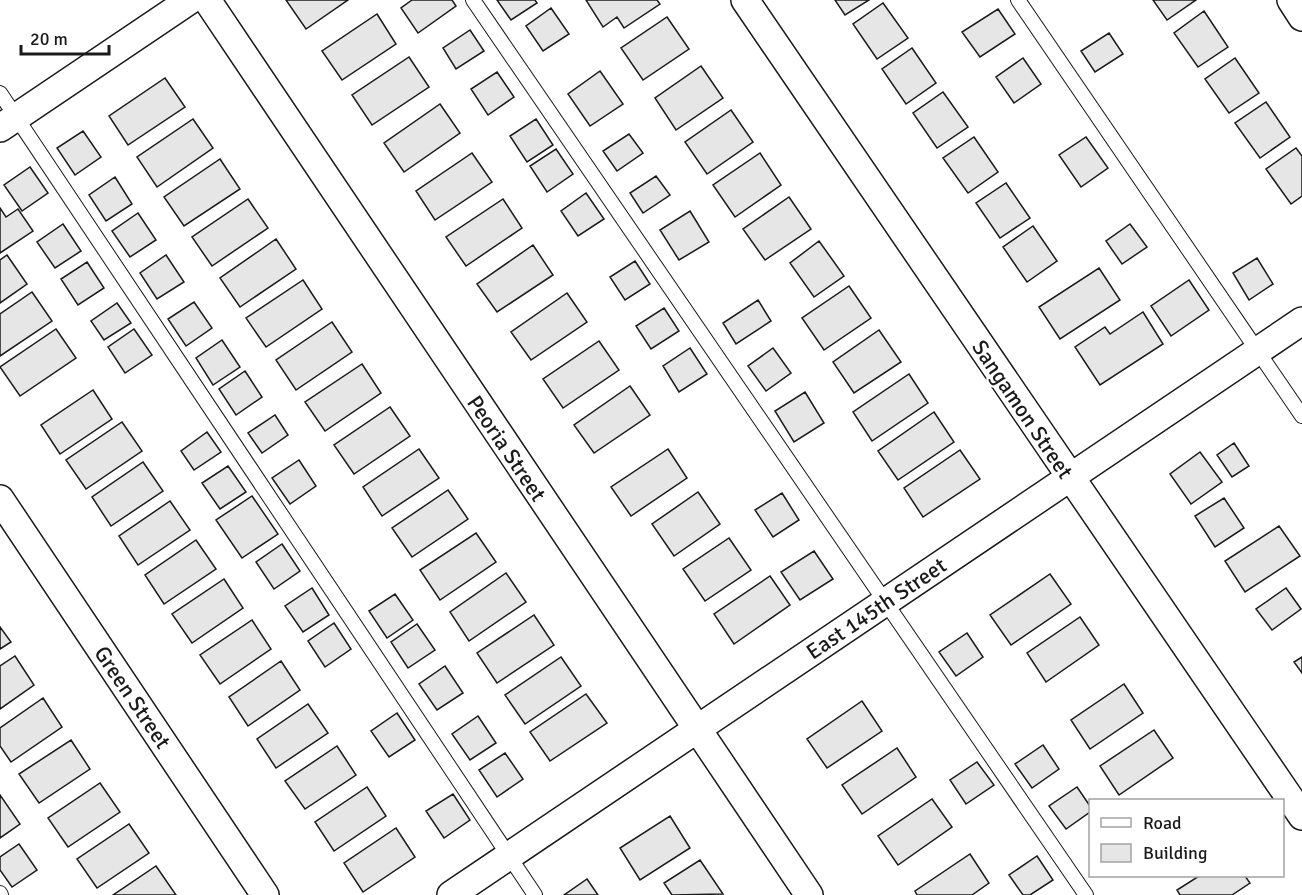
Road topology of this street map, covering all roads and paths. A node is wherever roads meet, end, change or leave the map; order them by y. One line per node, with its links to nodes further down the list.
1 (190, 0): 9 (street)
2 (207, 0): 16 (street, Peoria Street)
3 (473, 0): 15 (lane)
4 (745, 0): 13 (street, Sangamon Street)
5 (1018, 0): 11 (lane)
6 (1290, 0): 7 (street)
7 (1302, 17)
8 (0, 93): 9 (lane)
9 (8, 122): 18 (lane)
10 (1302, 321): 11 (street, East 145th Street)
11 (1258, 351): 12 (lane); 13 (street, East 145th Street)
12 (1302, 416)
13 (1070, 478): 15 (street, East 145th Street); 17 (street, Sangamon Street)
14 (0, 499): 19 (street, Green Street)
15 (885, 602): 16 (street, East 145th Street); 23 (lane)
16 (696, 730): 18 (street, East 145th Street); 22 (street, Peoria Street)
17 (1302, 816)
18 (508, 856): 20 (street, East 145th Street); 21 (lane)
19 (265, 895)
20 (451, 895)
21 (535, 895)
22 (809, 895)
23 (1086, 895)

